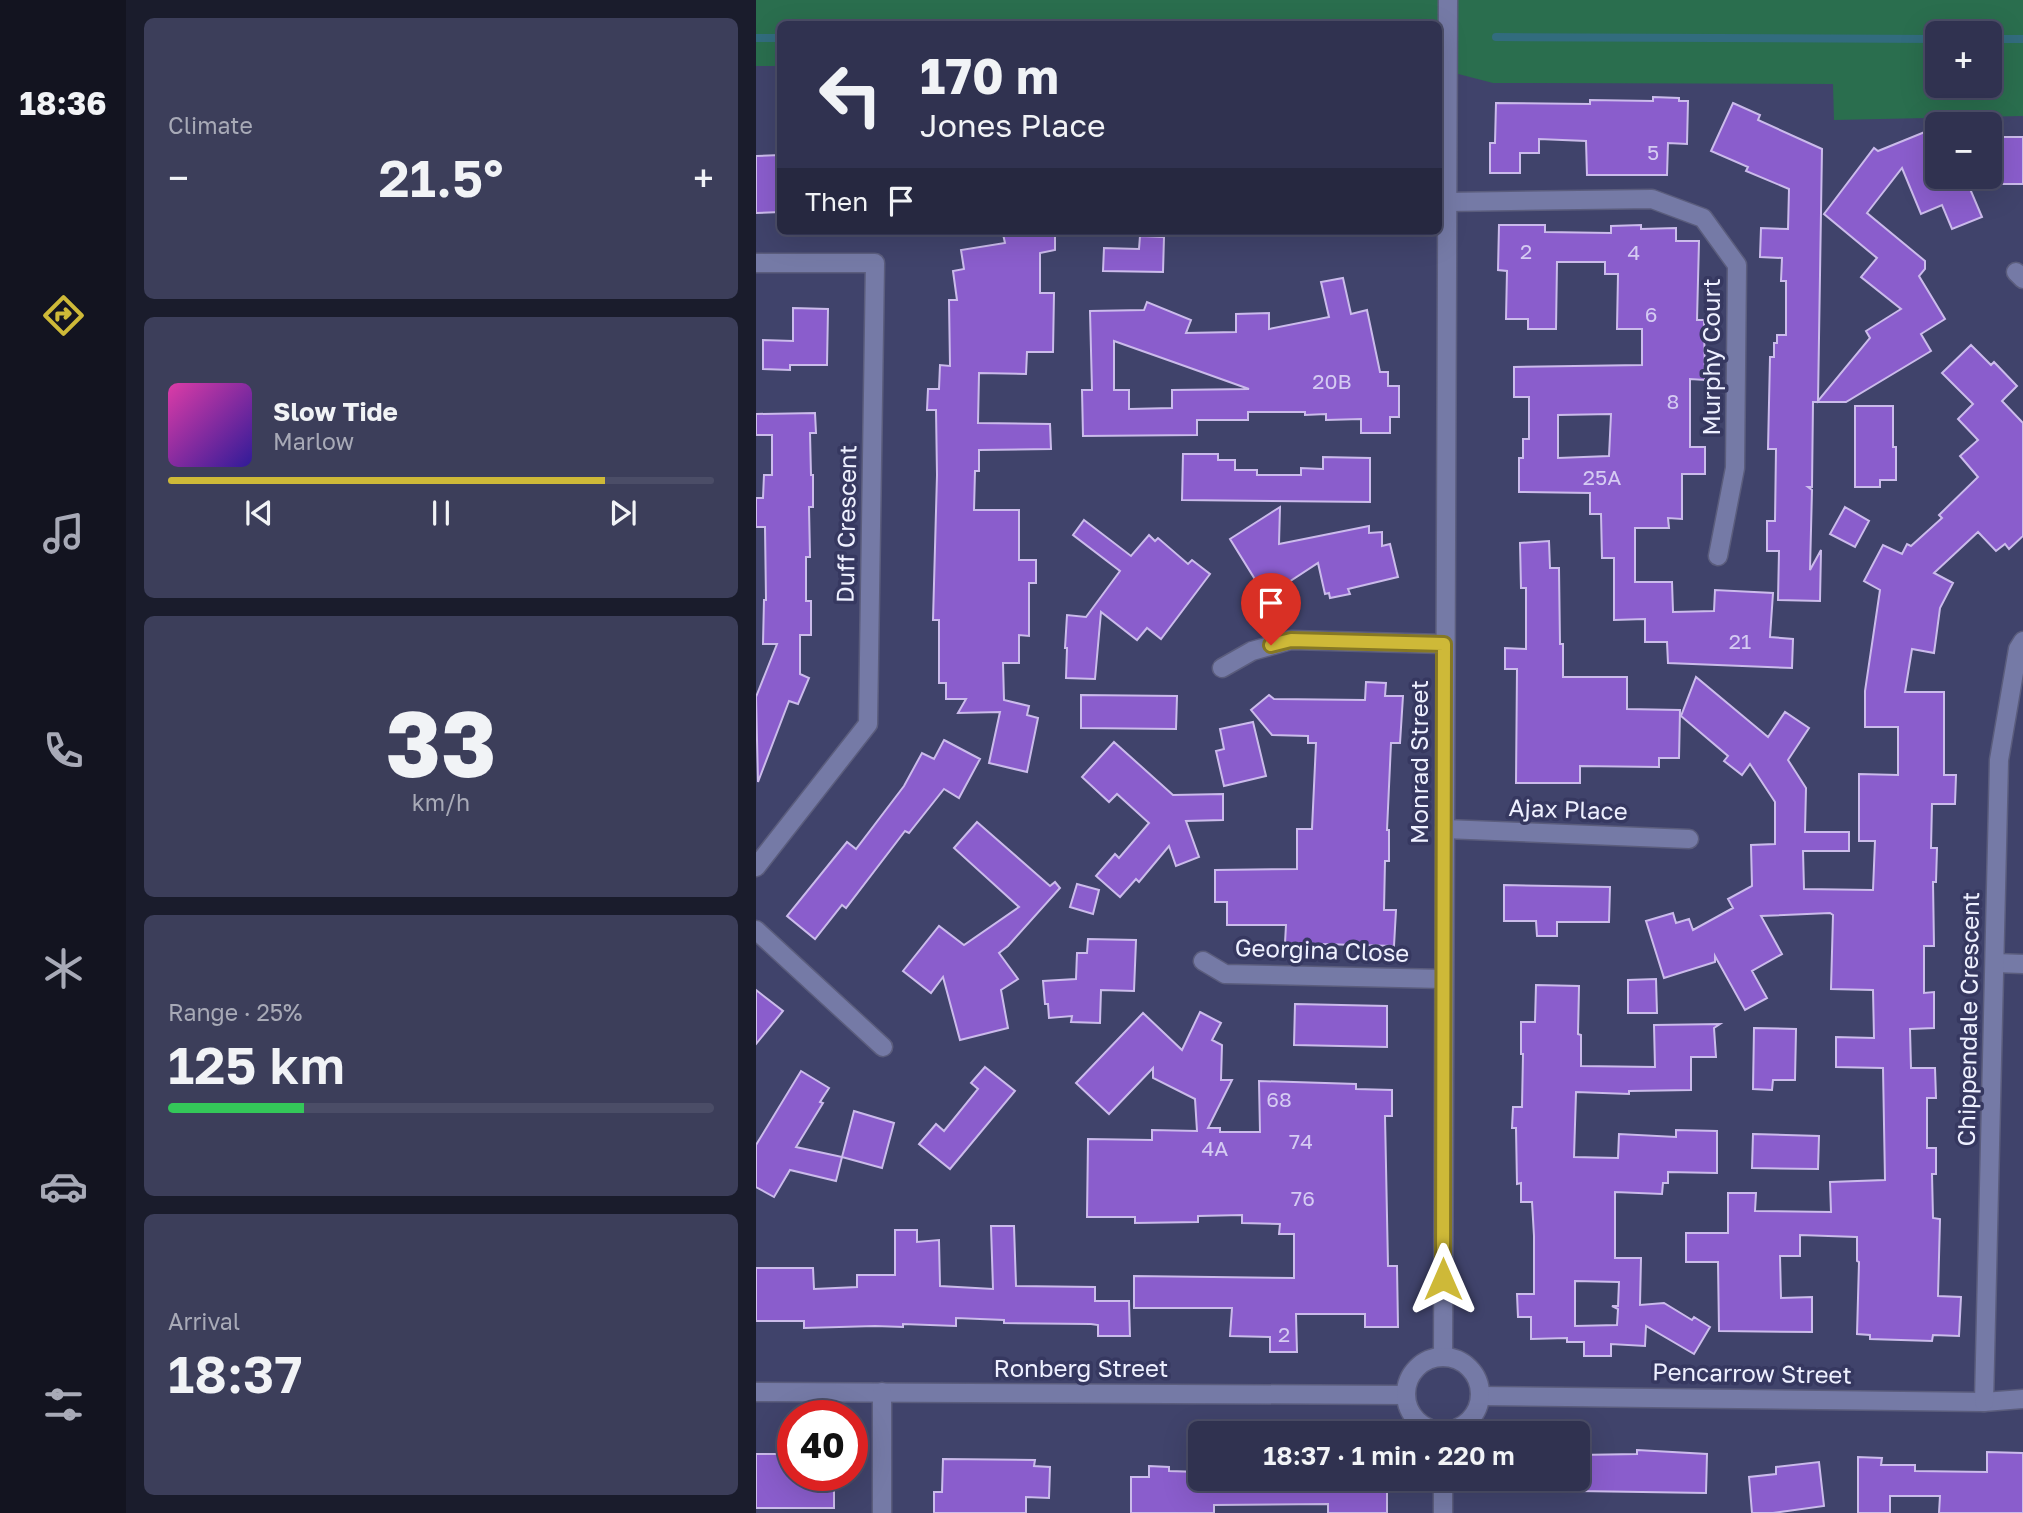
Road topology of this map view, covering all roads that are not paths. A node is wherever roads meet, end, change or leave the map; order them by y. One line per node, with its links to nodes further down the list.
1 (1448, 0): 2 (street, Monrad Street)
2 (1447, 201): 4 (street, Murphy Court); 6 (street, Monrad Street)
3 (756, 263): 10 (street, Duff Crescent)
4 (1718, 556)
5 (2023, 641): 13 (street, Chippendale Crescent)
6 (1444, 644): 7 (street); 8 (street, Monrad Street)
7 (1222, 667)
8 (1445, 829): 9 (street, Ajax Place); 15 (street, Monrad Street)
9 (1689, 839)
10 (756, 867)
11 (756, 930): 16 (street)
12 (1203, 961): 15 (street, Georgina Close)
13 (1995, 963): 14 (street); 23 (street, Chippendale Crescent)
14 (2023, 964)
15 (1443, 979): 17 (street, Monrad Street)
16 (883, 1047)
17 (1443, 1357): 20 (street); 21 (street)
18 (756, 1392): 19 (street, Ronberg Street)
19 (882, 1392): 20 (street, Ronberg Street); 27 (street)
20 (1405, 1395): 24 (street)
21 (1480, 1396): 23 (street, Pencarrow Street); 25 (street)
22 (2023, 1399): 23 (street, Pencarrow Street)
23 (1984, 1402)
24 (1419, 1421)
25 (1466, 1421)
26 (1443, 1491): 28 (street)
27 (882, 1513)
28 (1443, 1513)

